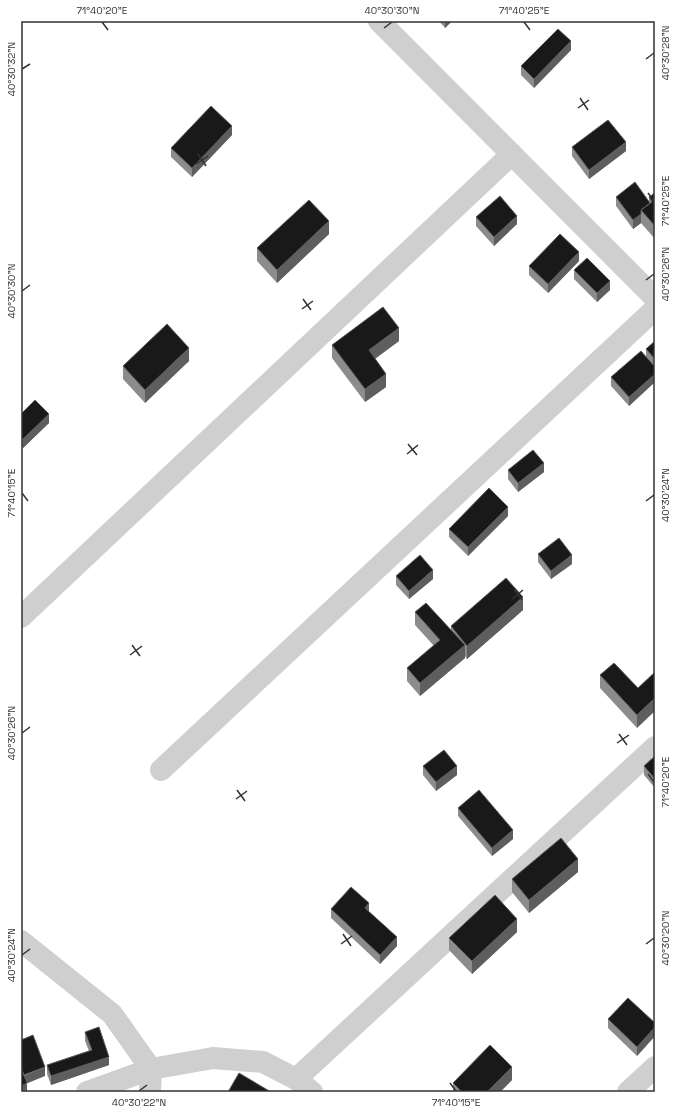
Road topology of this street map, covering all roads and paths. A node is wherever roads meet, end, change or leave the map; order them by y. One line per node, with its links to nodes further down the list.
1 (379, 21): 2 (street)
2 (512, 154): 3 (street); 5 (street)
3 (655, 298)
4 (655, 309): 7 (street)
5 (21, 617)
6 (655, 747): 11 (street)
7 (161, 770)
8 (21, 941): 10 (street)
9 (655, 1067): 14 (street)
10 (151, 1068): 11 (street); 12 (street); 13 (street)
11 (304, 1086)
12 (87, 1092)
13 (150, 1092)
14 (628, 1092)

